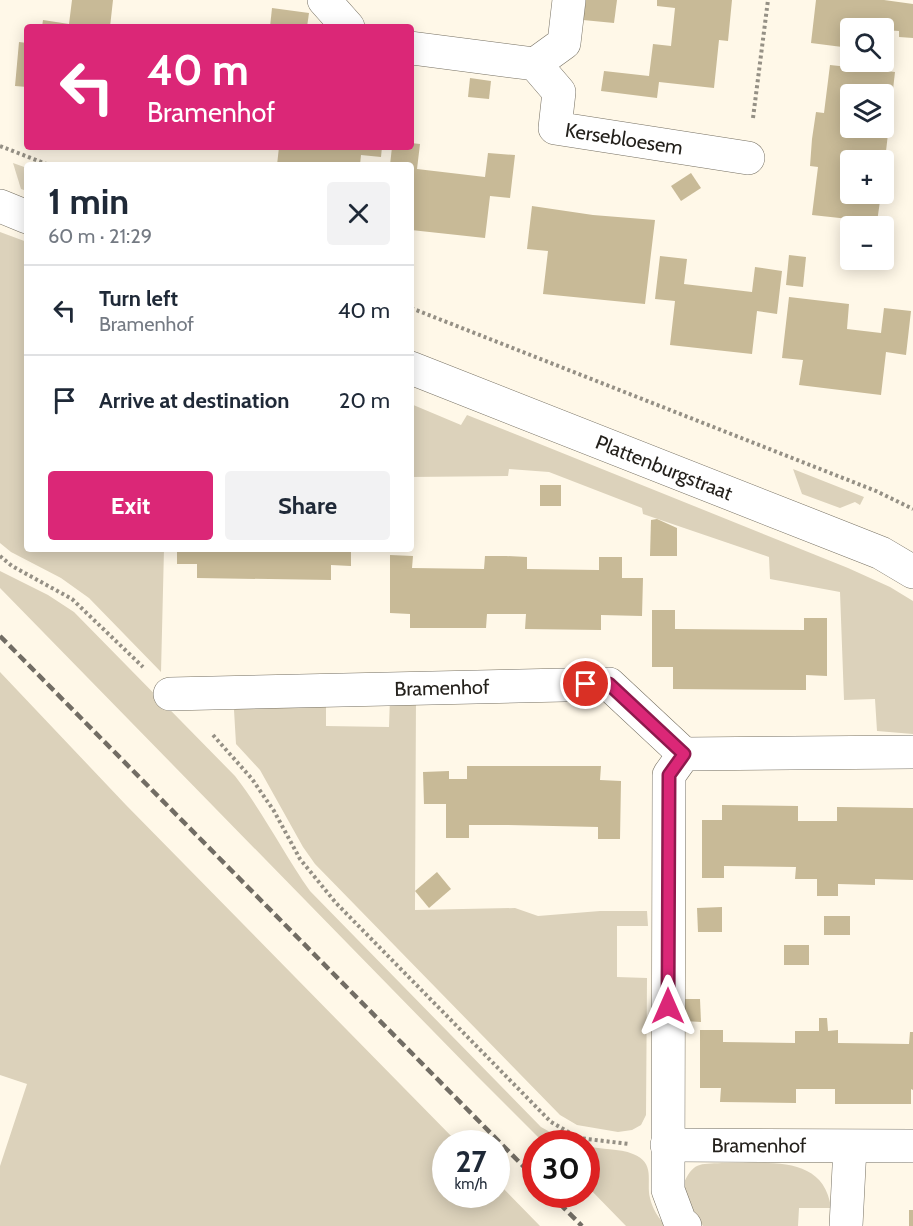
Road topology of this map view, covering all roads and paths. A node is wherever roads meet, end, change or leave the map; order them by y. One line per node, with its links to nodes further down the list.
1 (324, 0): 4 (street)
2 (569, 0): 6 (street)
3 (768, 0): 8 (path)
4 (345, 24)
5 (414, 48): 6 (street)
6 (535, 63): 8 (street, Kersebloesem)
7 (0, 146): 9 (path)
8 (748, 159)
9 (41, 162)
10 (0, 207): 11 (street)
11 (24, 216)
12 (414, 309): 14 (path)
13 (414, 369): 16 (street, Plattenburgstraat)
14 (913, 508)
15 (0, 556): 17 (path)
16 (913, 572)
17 (170, 694): 19 (street, Bramenhof); 20 (path)
18 (913, 752): 19 (street)
19 (684, 754): 20 (street)
20 (667, 1145): 22 (street, Bramenhof); 23 (street)
21 (913, 1146): 22 (street, Bramenhof)
22 (850, 1147): 24 (street)
23 (685, 1226)
24 (846, 1226)

